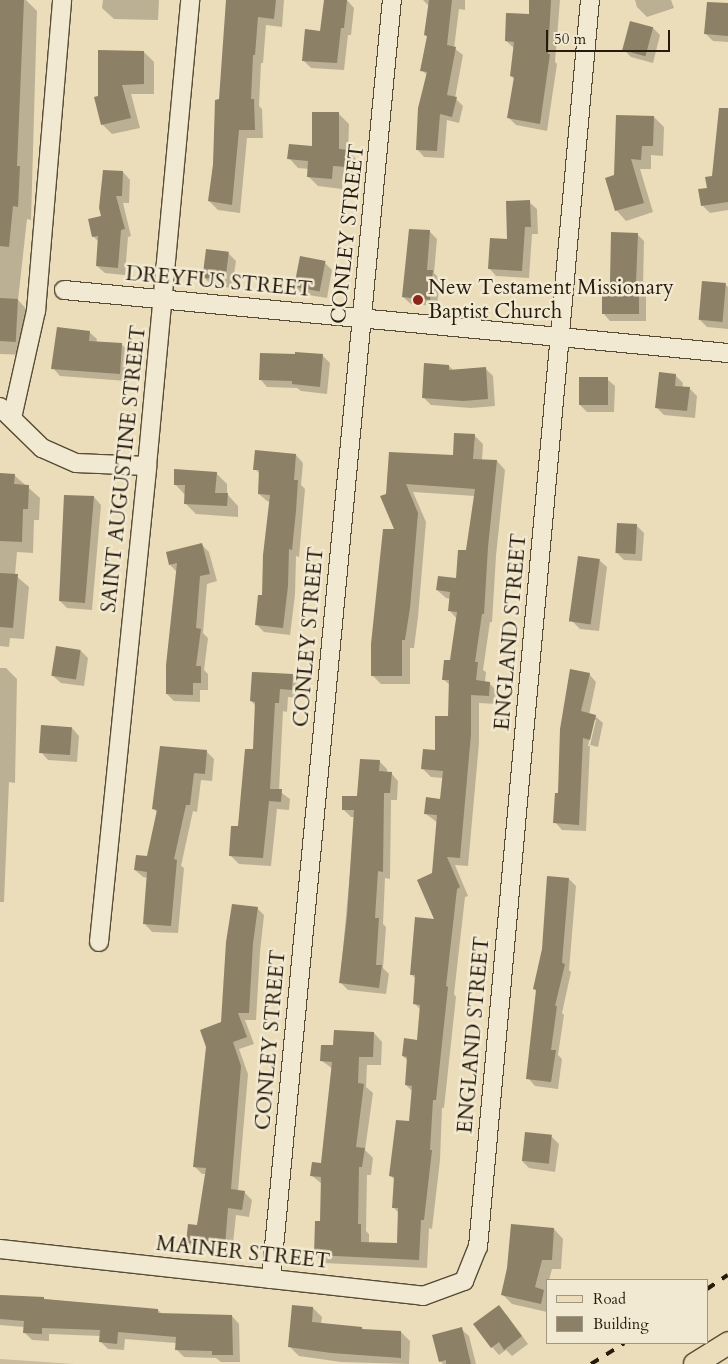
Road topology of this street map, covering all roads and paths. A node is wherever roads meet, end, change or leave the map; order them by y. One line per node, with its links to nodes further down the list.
1 (62, 0): 10 (street)
2 (190, 0): 6 (street, SAINT AUGUSTINE STREET)
3 (392, 0): 7 (street, CONLEY STREET)
4 (590, 0): 8 (street, ENGLAND STREET)
5 (64, 290): 6 (street, DREYFUS STREET)
6 (163, 299): 7 (street, DREYFUS STREET); 11 (street, SAINT AUGUSTINE STREET)
7 (362, 318): 8 (street, DREYFUS STREET); 15 (street, CONLEY STREET)
8 (560, 337): 9 (street, DREYFUS STREET); 14 (street, ENGLAND STREET)
9 (728, 353)
10 (6, 413): 11 (street)
11 (147, 466): 12 (street, SAINT AUGUSTINE STREET)
12 (99, 942)
13 (0, 1249): 15 (street, MAINER STREET)
14 (470, 1267): 15 (street, MAINER STREET)
15 (270, 1279)
16 (728, 1343): 17 (main road)
17 (695, 1364)

